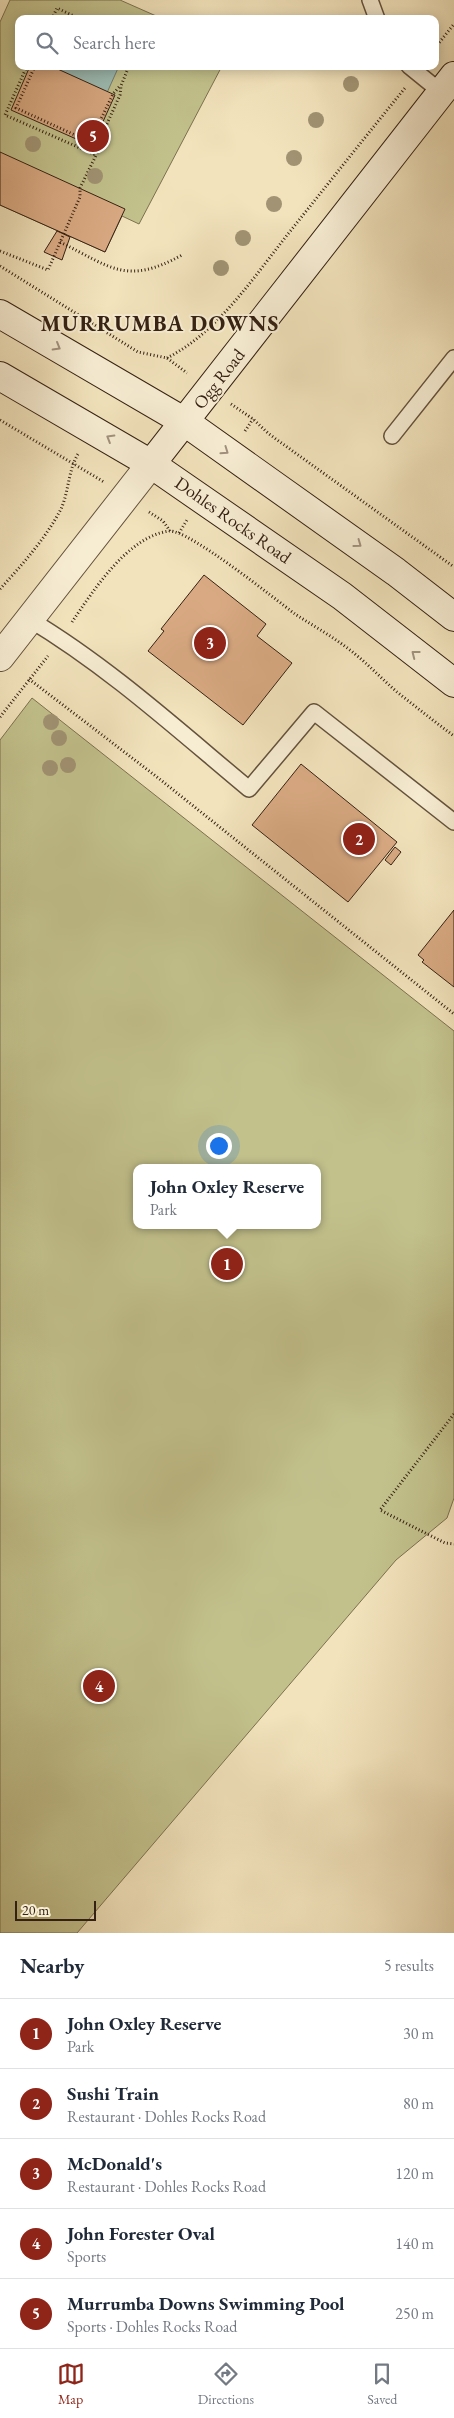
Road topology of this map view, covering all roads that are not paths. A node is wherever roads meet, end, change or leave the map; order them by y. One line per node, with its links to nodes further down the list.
1 (370, 0): 2 (lane)
2 (376, 15)
3 (415, 70): 4 (lane)
4 (448, 84): 8 (main road, Ogg Road)
5 (0, 314): 8 (main road, one-way to 8)
6 (454, 358): 9 (lane)
7 (0, 376): 10 (main road, Dohles Rocks Road, one-way to 7)
8 (185, 422): 10 (main road, Ogg Road); 11 (main road, one-way to 11)
9 (392, 436)
10 (152, 464): 12 (main road, Ogg Road); 14 (main road, Dohles Rocks Road, one-way to 10)
11 (454, 617)
12 (29, 619): 13 (main road, Ogg Road); 15 (lane)
13 (0, 657)
14 (454, 683)
15 (454, 822)

